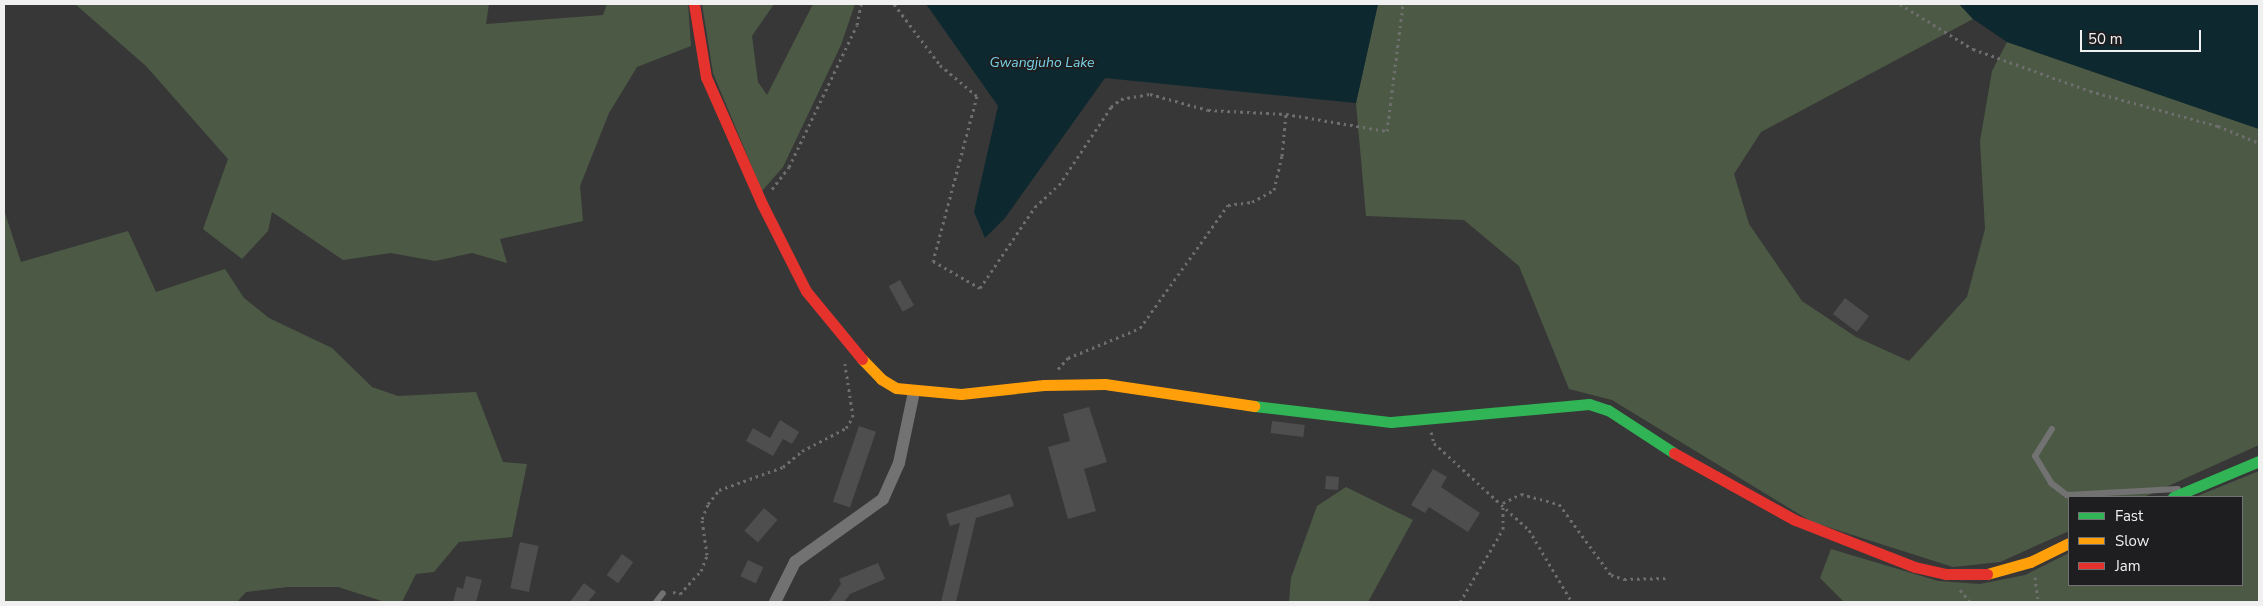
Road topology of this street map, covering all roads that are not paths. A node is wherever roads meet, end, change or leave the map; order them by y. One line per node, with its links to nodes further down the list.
1 (694, 4): 2 (street)
2 (914, 392): 7 (street); 10 (street)
3 (2052, 429): 5 (lane)
4 (2259, 461): 5 (street)
5 (2192, 489): 6 (street)
6 (2175, 496)
7 (2068, 543)
8 (663, 593): 9 (lane)
9 (656, 602)
10 (775, 602)

